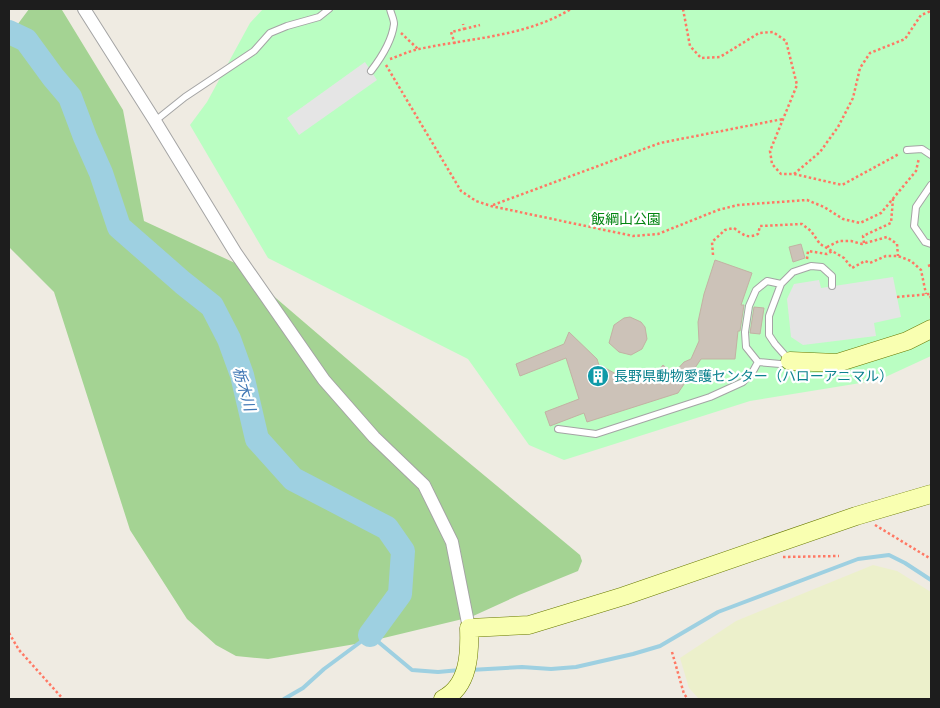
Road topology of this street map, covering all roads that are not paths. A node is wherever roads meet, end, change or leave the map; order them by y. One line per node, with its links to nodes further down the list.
1 (84, 9): 5 (street)
2 (330, 9): 5 (lane)
3 (390, 9): 4 (lane)
4 (371, 71)
5 (155, 121): 17 (street)
6 (907, 150): 7 (lane)
7 (931, 155)
8 (931, 185): 9 (lane)
9 (931, 244)
10 (781, 284): 11 (lane); 13 (lane); 14 (lane)
11 (832, 286)
12 (931, 328): 13 (street)
13 (790, 361): 14 (lane)
14 (758, 362): 15 (lane)
15 (558, 429)
16 (931, 494): 17 (street)
17 (469, 628): 18 (street)
18 (443, 699)

